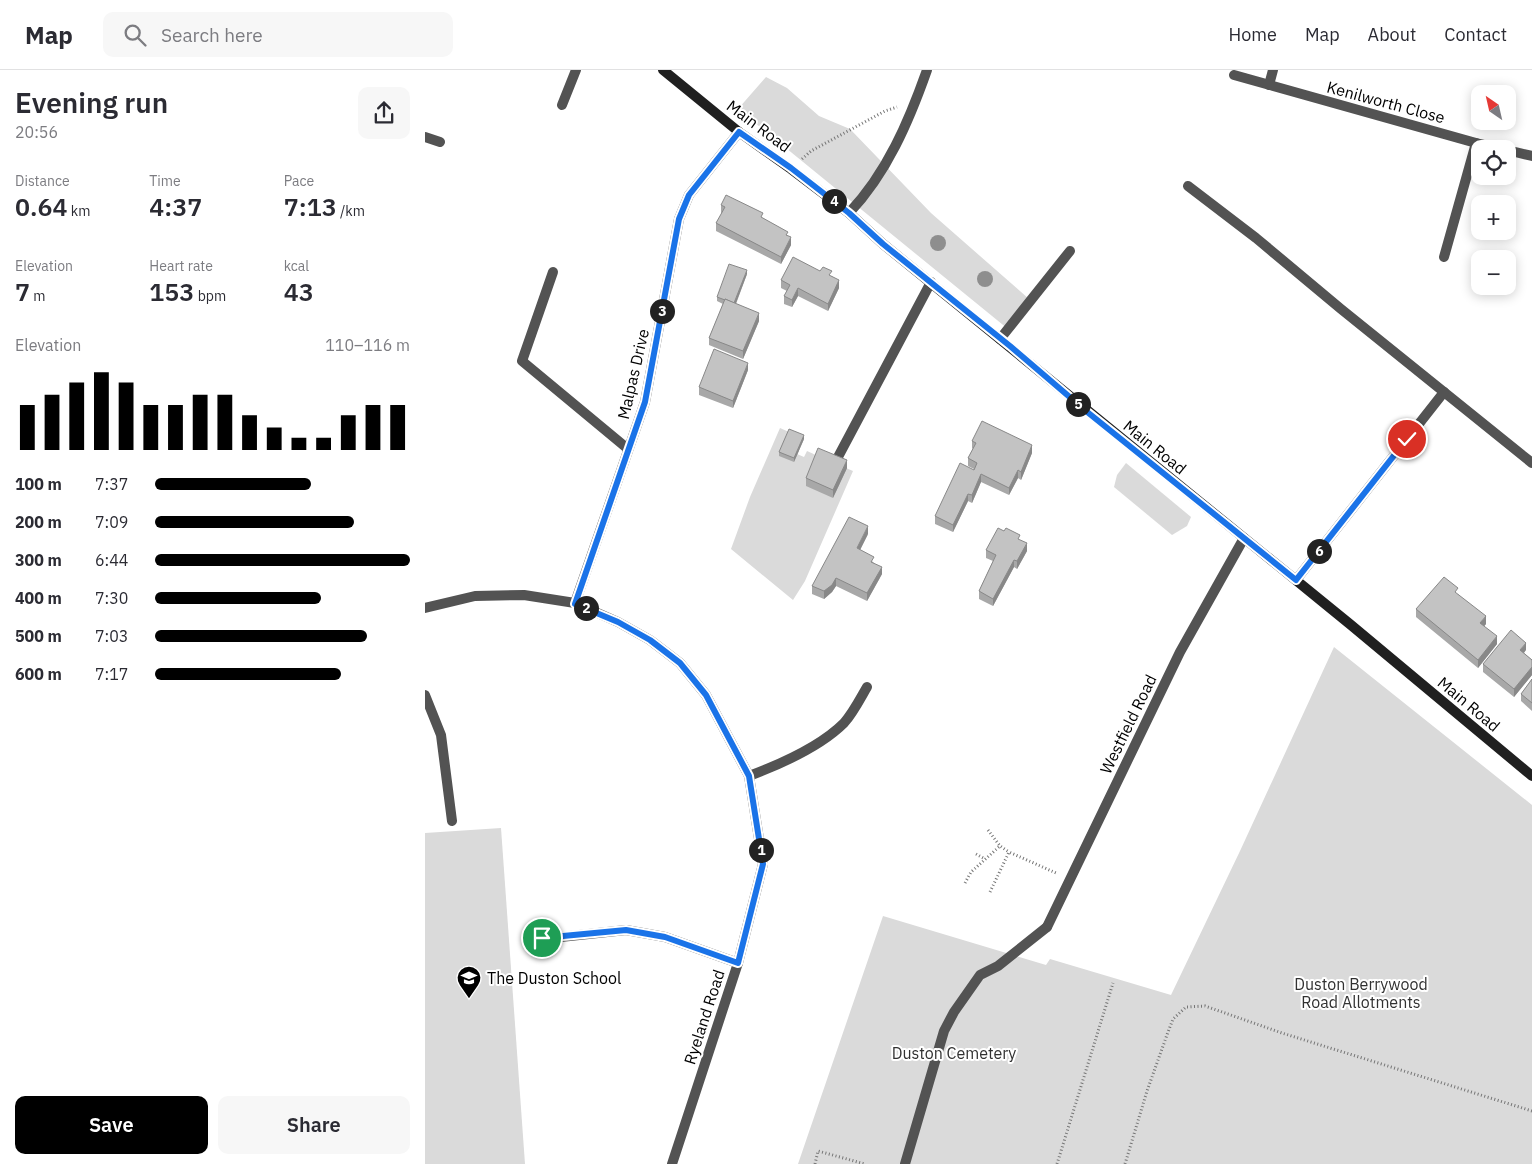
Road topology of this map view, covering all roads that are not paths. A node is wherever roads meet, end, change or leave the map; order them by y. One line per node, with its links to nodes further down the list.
1 (576, 70): 7 (street)
2 (663, 70): 8 (street, Main Road)
3 (927, 70): 16 (street)
4 (1273, 70): 6 (street)
5 (1234, 75): 6 (street, Kenilworth Close)
6 (1269, 85): 11 (street, Kenilworth Close)
7 (562, 105)
8 (739, 132): 16 (street, Main Road); 23 (street, Malpas Drive)
9 (425, 137): 10 (street)
10 (440, 142)
11 (1471, 142)
12 (1516, 152): 13 (street)
13 (1532, 156)
14 (1471, 161): 18 (street)
15 (1188, 186): 22 (street)
16 (849, 213): 20 (street, Main Road)
17 (1070, 252): 21 (street)
18 (1444, 257)
19 (553, 272): 23 (street)
20 (931, 282): 21 (street, Main Road); 24 (street)
21 (1000, 339): 26 (street, Main Road)
22 (1444, 392): 25 (street); 27 (street)
23 (629, 449): 28 (street, Malpas Drive)
24 (838, 456)
25 (1532, 463)
26 (1244, 538): 27 (street, Main Road); 38 (street, Westfield Road)
27 (1296, 580): 33 (street, Main Road)
28 (575, 604): 29 (street, Ryeland Road); 32 (street, Ryeland Road)
29 (425, 608)
30 (867, 687): 32 (street)
31 (425, 695): 34 (street)
32 (749, 776): 36 (street, Ryeland Road)
33 (1532, 776)
34 (451, 820)
35 (542, 938): 36 (street)
36 (738, 963): 37 (street, Ryeland Road)
37 (672, 1164)
38 (905, 1164)

